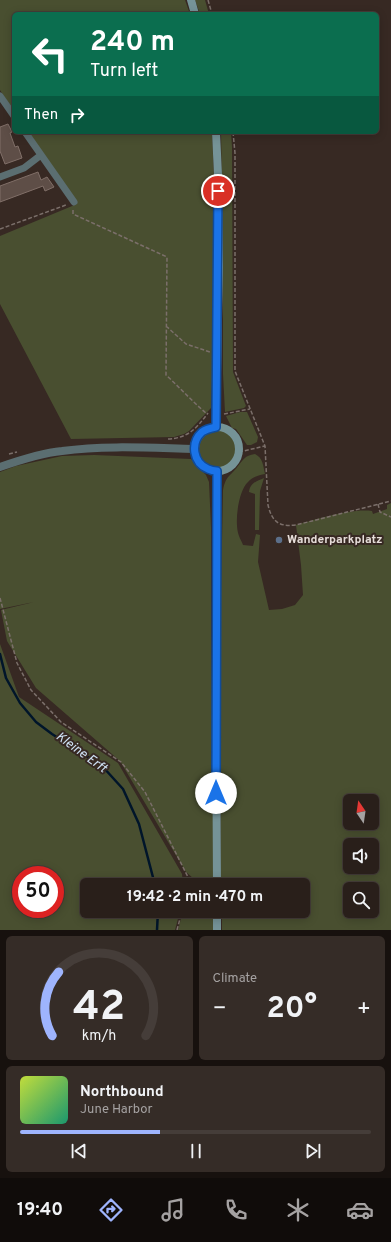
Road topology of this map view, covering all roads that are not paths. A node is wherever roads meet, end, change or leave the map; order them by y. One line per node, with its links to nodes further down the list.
1 (191, 0): 2 (main road)
2 (194, 12)
3 (0, 96): 4 (street)
4 (12, 113)
5 (26, 134): 7 (street)
6 (216, 134): 10 (main road)
7 (42, 155): 8 (street); 9 (street)
8 (0, 177)
9 (74, 202)
10 (216, 427): 11 (main road); 13 (main road)
11 (194, 449): 12 (street); 13 (main road)
12 (0, 467)
13 (217, 471): 14 (main road)
14 (217, 878)
15 (217, 918): 16 (main road)
16 (218, 930)

